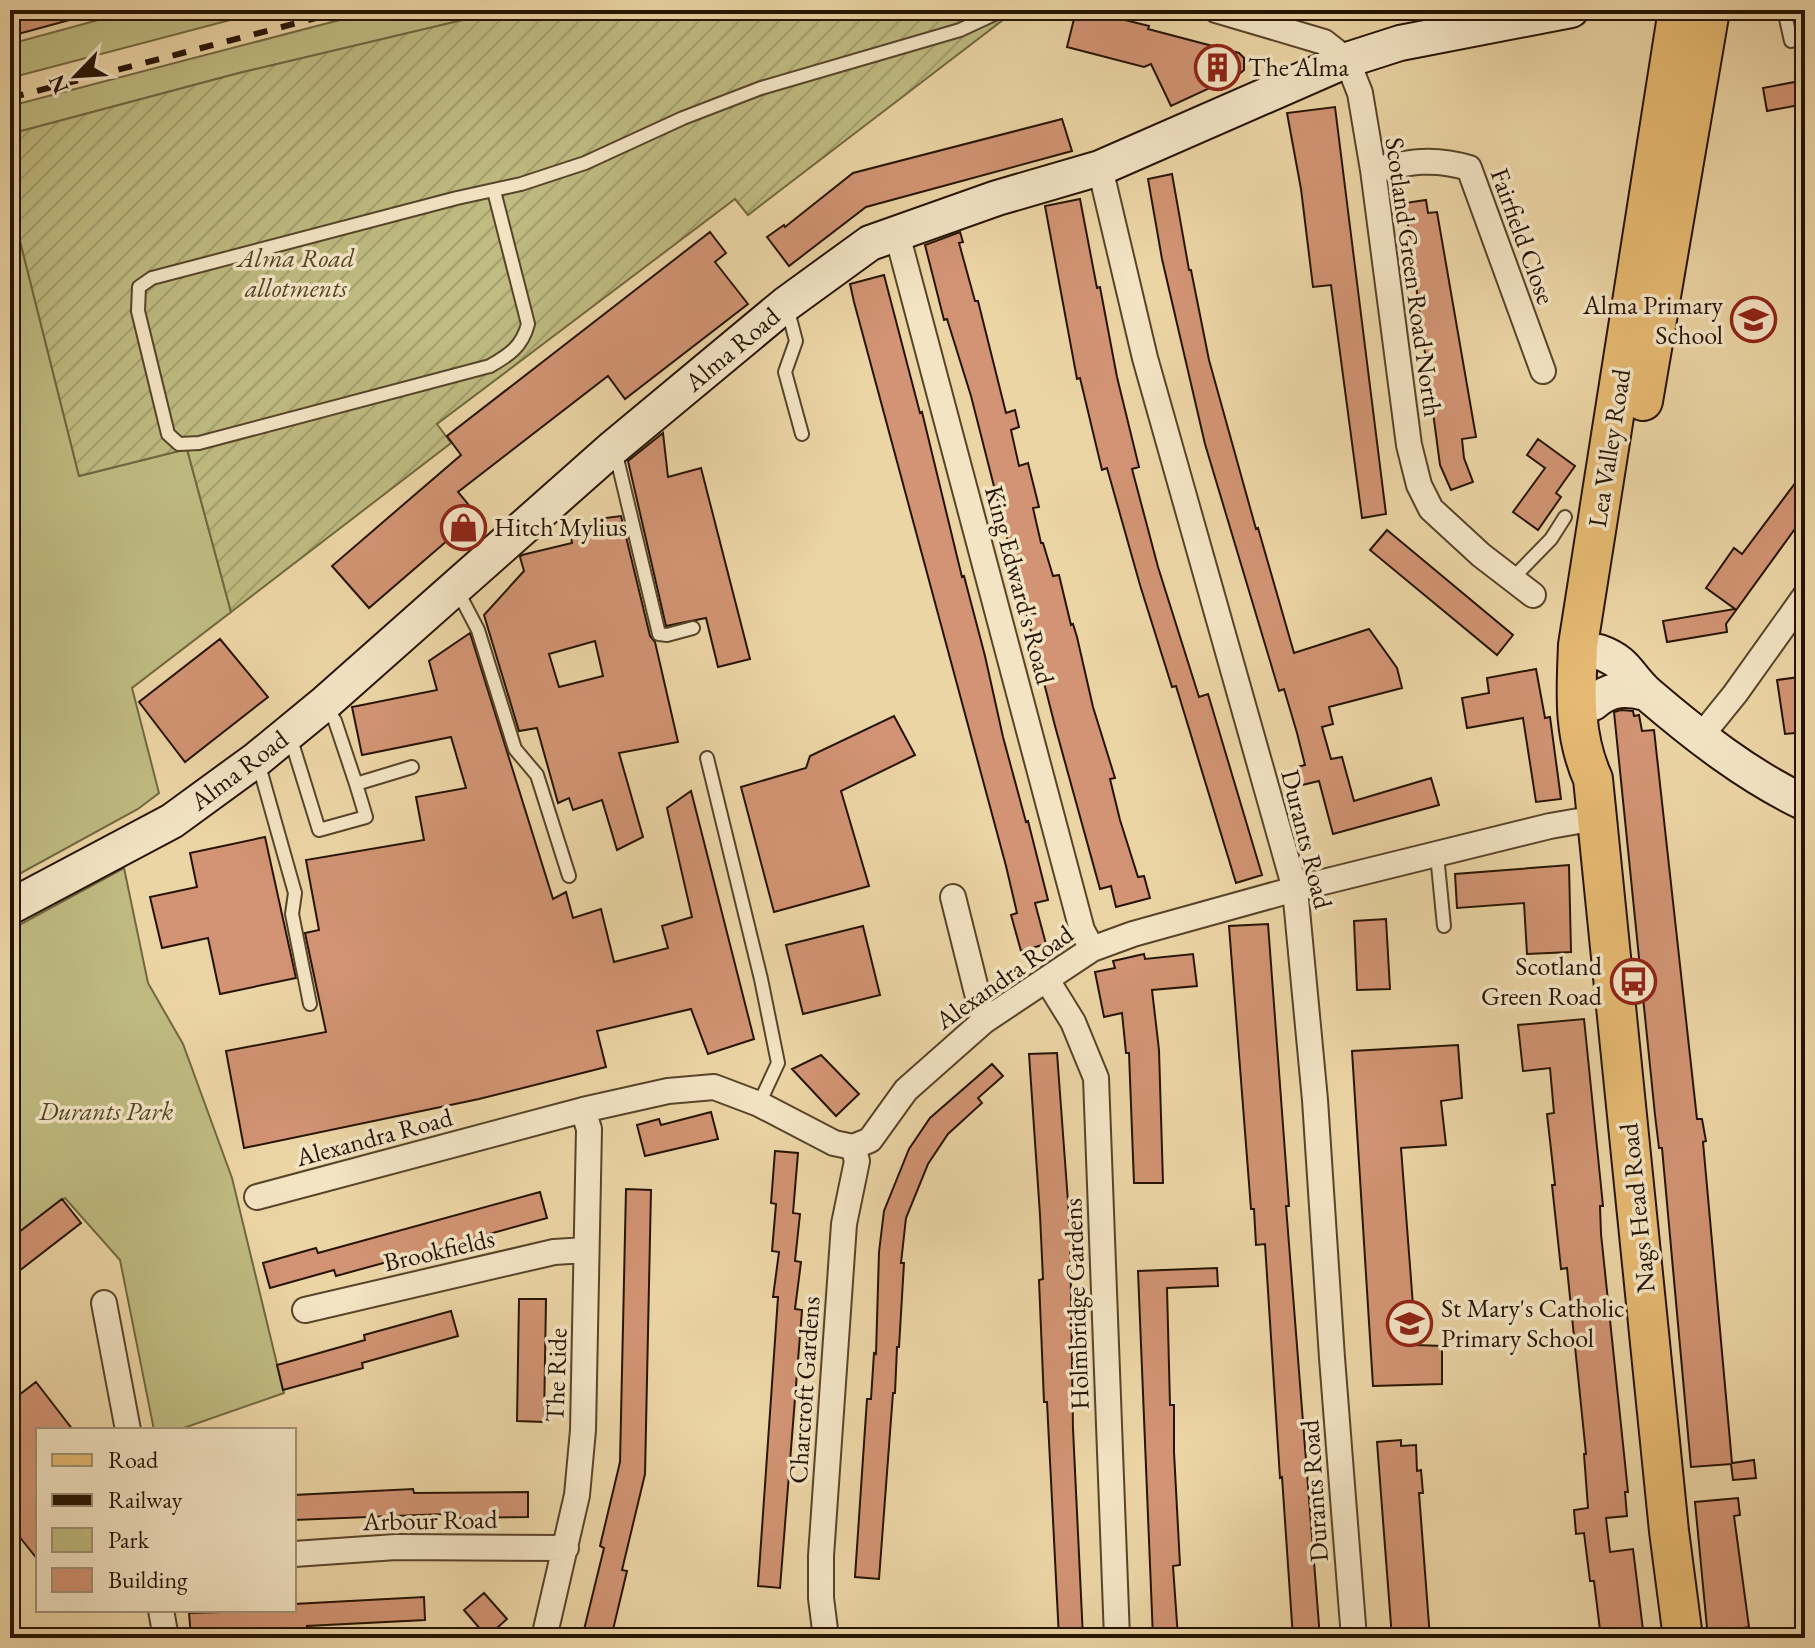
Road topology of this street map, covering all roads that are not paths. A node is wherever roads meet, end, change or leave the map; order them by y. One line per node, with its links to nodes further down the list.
1 (1003, 10): 10 (lane)
2 (1216, 10): 7 (street)
3 (1571, 10): 7 (street, Alma Road)
4 (1784, 10): 6 (lane)
5 (1694, 14): 22 (main road, Lea Valley Road); 24 (main road, Lea Valley Road)
6 (1791, 41)
7 (1347, 60): 8 (street, Alma Road); 9 (street, Scotland Green Road North)
8 (1100, 168): 11 (street, Alma Road); 37 (street, Durants Road)
9 (1373, 170): 13 (street, Fairfield Close); 17 (street, Scotland Green Road North)
10 (494, 191): 10 (lane)
11 (897, 234): 12 (street, Alma Road); 41 (street, King Edward's Road)
12 (786, 304): 14 (lane); 15 (street, Alma Road)
13 (1543, 371)
14 (802, 434)
15 (614, 447): 18 (street, Alma Road); 21 (lane)
16 (1565, 517): 17 (lane)
17 (1512, 579): 19 (street, Scotland Green Road North)
18 (455, 587): 25 (street, Alma Road); 36 (lane)
19 (1533, 595)
20 (1805, 596): 27 (street)
21 (693, 628)
22 (1599, 652): 23 (street); 24 (main road, Lea Valley Road)
23 (1646, 693): 24 (street); 27 (street)
24 (1585, 700): 31 (main road, Lea Valley Road)
25 (324, 704): 26 (street, Alma Road); 32 (lane)
26 (285, 736): 29 (street, Alma Road); 32 (lane)
27 (1701, 736): 33 (street)
28 (707, 758): 45 (lane)
29 (257, 759): 39 (street, Alma Road); 43 (lane)
30 (412, 767): 32 (lane)
31 (1593, 779): 34 (main road, Nags Head Road)
32 (356, 784)
33 (1805, 803)
34 (1596, 818): 35 (street, Alexandra Road); 61 (main road, Nags Head Road)
35 (1437, 855): 37 (street, Alexandra Road); 40 (lane)
36 (569, 876)
37 (1295, 889): 41 (street, Alexandra Road); 60 (street, Durants Road)
38 (953, 897): 44 (street)
39 (10, 907)
40 (1444, 926)
41 (1092, 949): 42 (street, Alexandra Road)
42 (1047, 980): 44 (street, Alexandra Road); 59 (street, Holmbridge Gardens)
43 (310, 1004)
44 (984, 1021): 47 (street, Alexandra Road)
45 (759, 1104): 46 (street, Alexandra Road); 47 (street, Alexandra Road)
46 (583, 1110): 48 (street, Alexandra Road); 49 (street, The Ride)
47 (853, 1147): 58 (street, Charcroft Gardens)
48 (257, 1197)
49 (586, 1250): 51 (street, Brookfields); 53 (street, The Ride)
50 (104, 1303): 52 (street)
51 (305, 1310)
52 (128, 1428)
53 (566, 1548): 54 (street, Arbour Road); 57 (street, The Ride)
54 (296, 1554)
55 (161, 1612): 56 (street)
56 (166, 1638)
57 (544, 1638)
58 (826, 1638)
59 (1117, 1638)
60 (1354, 1638)
61 (1683, 1638)

